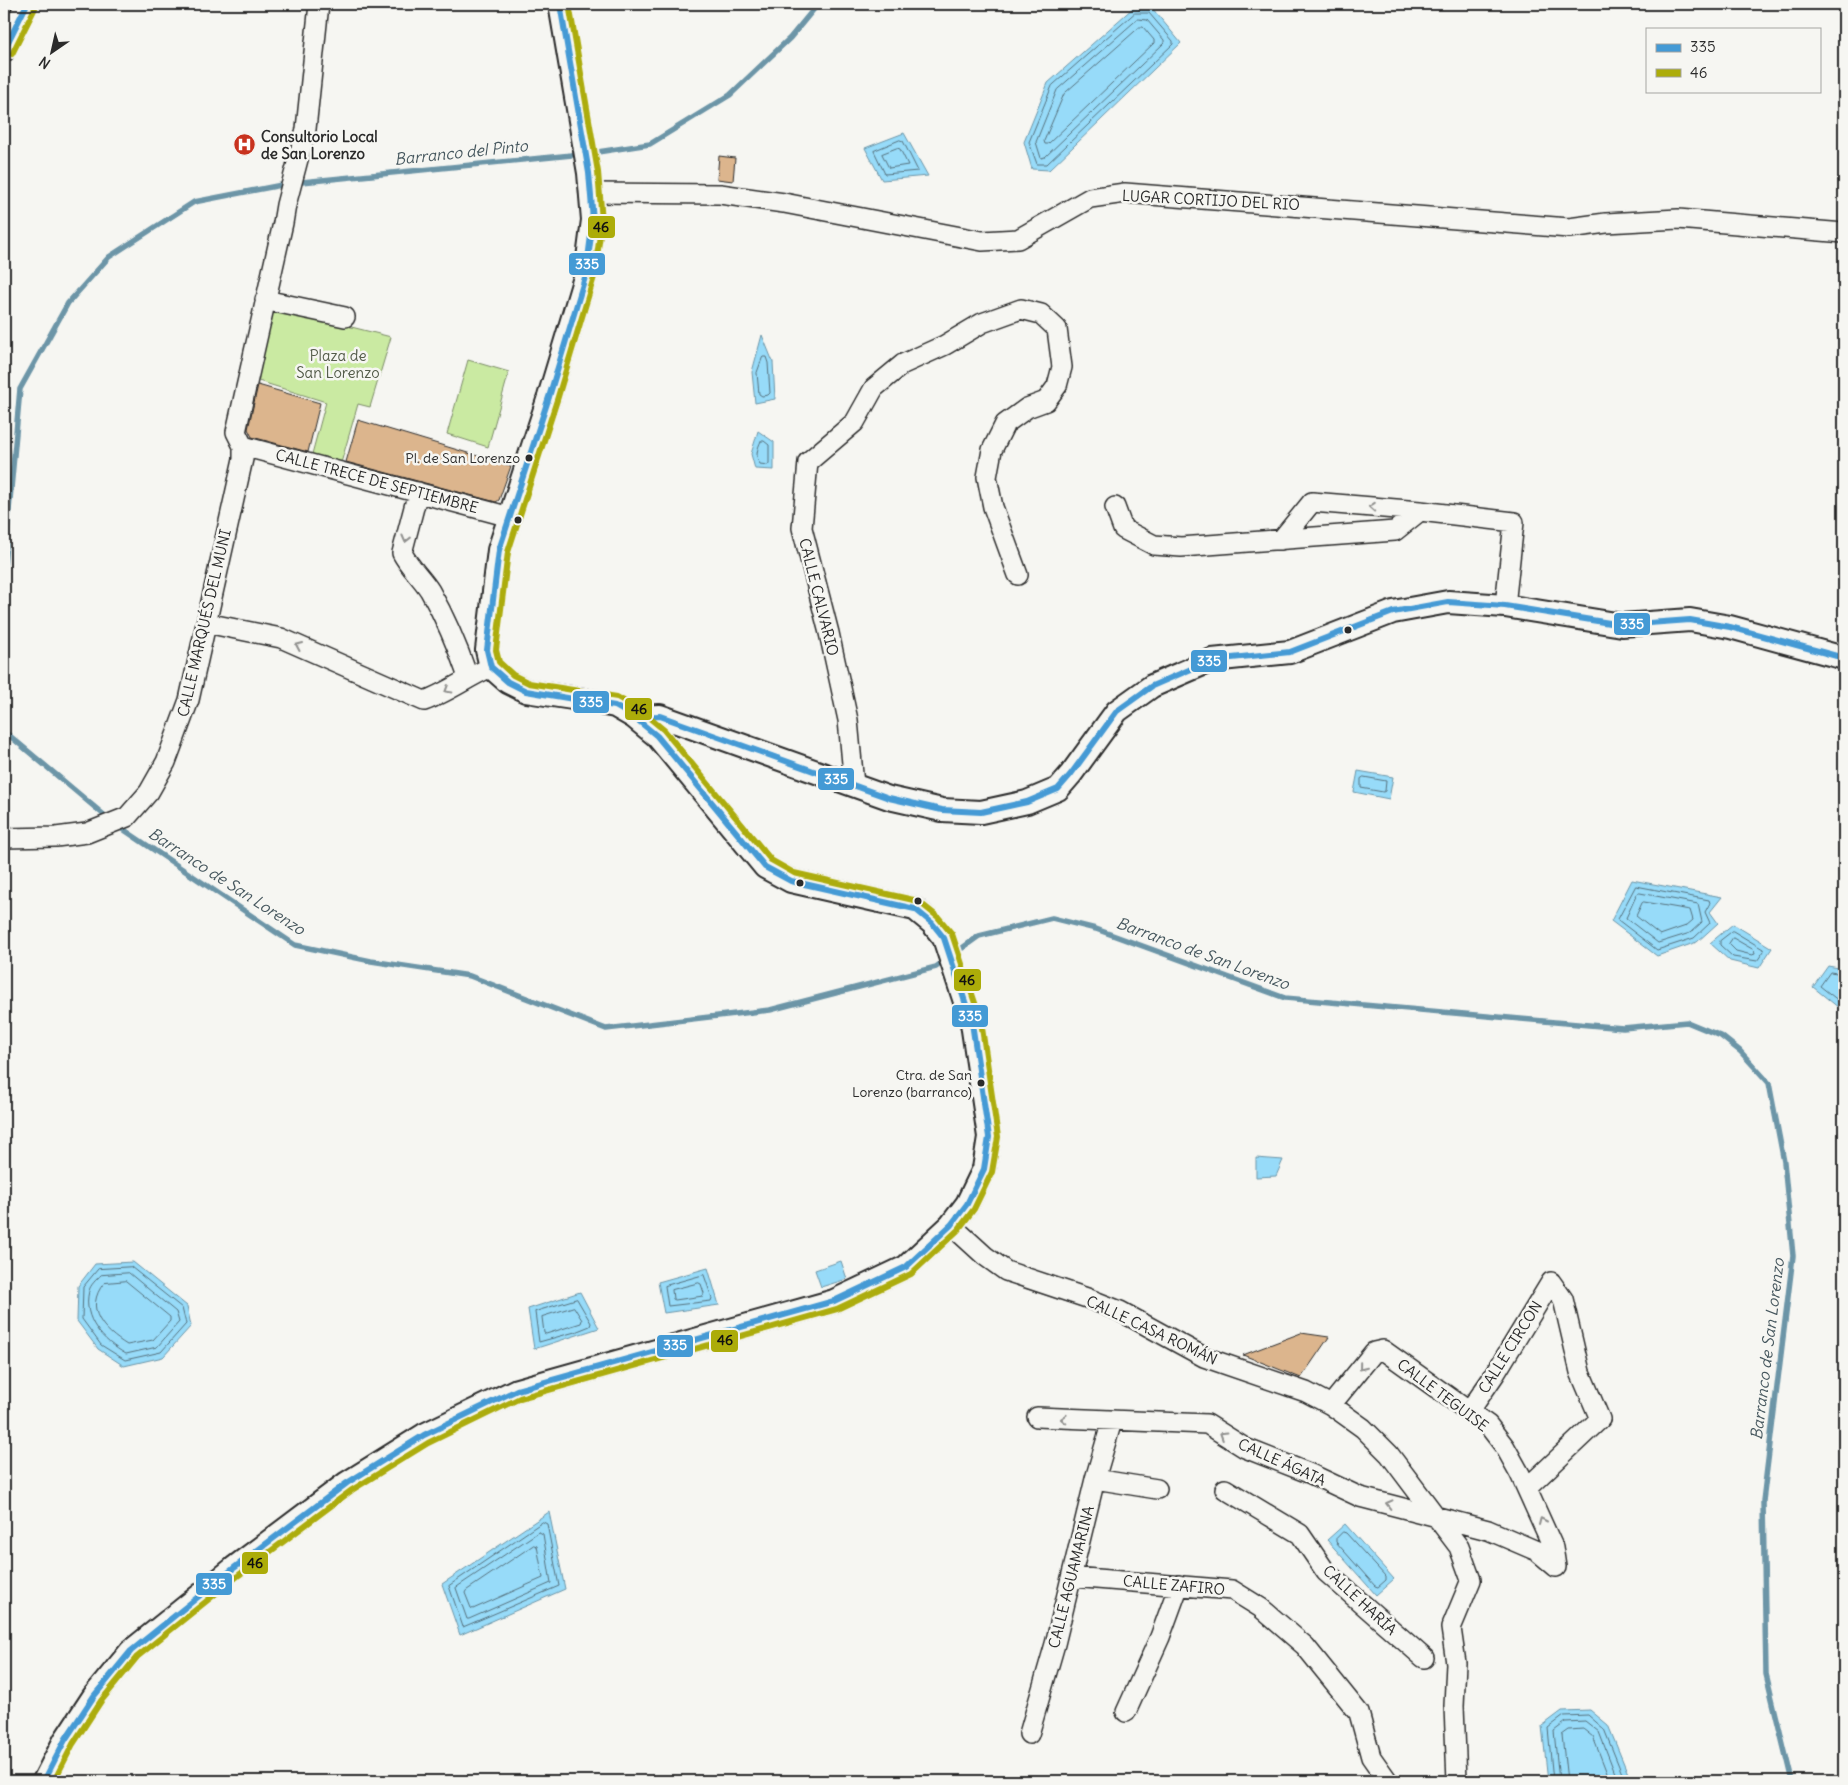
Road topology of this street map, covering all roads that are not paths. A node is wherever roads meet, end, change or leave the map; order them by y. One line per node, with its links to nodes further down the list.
1 (27, 4): 4 (street)
2 (319, 4): 7 (street)
3 (560, 4): 5 (street)
4 (5, 40)
5 (590, 193): 6 (street, LUGAR CORTIJO DEL RIO); 13 (street)
6 (1844, 233)
7 (265, 300): 8 (street); 9 (street)
8 (344, 317)
9 (244, 446): 10 (street, CALLE TRECE DE SEPTIEMBRE); 17 (street, CALLE MARQUÉS DEL MUNI)
10 (418, 492): 13 (street, CALLE TRECE DE SEPTIEMBRE); 20 (street, one-way to 20)
11 (1115, 506): 14 (street)
12 (1420, 511): 14 (street); 14 (street, one-way to 14); 16 (street)
13 (510, 516): 19 (street)
14 (1281, 540)
15 (1018, 574): 22 (street, CALLE CALVARIO)
16 (1505, 606): 18 (street); 22 (street)
17 (206, 623): 20 (street, one-way to 17); 23 (street, CALLE MARQUÉS DEL MUNI)
18 (1844, 658)
19 (491, 667): 20 (street); 21 (street)
20 (468, 677)
21 (634, 717): 22 (street); 24 (street)
22 (854, 785)
23 (4, 838)
24 (951, 1225): 25 (street, CALLE CASA ROMÁN); 39 (street)
25 (1331, 1405): 26 (street, CALLE TEGUISE, one-way to 25); 33 (street, CALLE CASA ROMÁN)
26 (1469, 1412): 30 (street, CALLE TEGUISE); 30 (street, CALLE CIRCON)
27 (1037, 1418): 28 (street, CALLE ÁGATA, one-way to 27)
28 (1112, 1421): 29 (street, CALLE AGUAMARINA); 33 (street, CALLE ÁGATA, one-way to 28)
29 (1095, 1479): 31 (street); 34 (street, CALLE AGUAMARINA)
30 (1527, 1488): 33 (street, CALLE TEGUISE, one-way to 30)
31 (1157, 1489)
32 (1226, 1489): 36 (street, CALLE HARÍA)
33 (1436, 1516): 41 (street, CALLE CASA ROMÁN)
34 (1072, 1577): 35 (street, CALLE ZAFIRO); 38 (street, CALLE AGUAMARINA)
35 (1179, 1585): 37 (street); 40 (street, CALLE ZAFIRO)
36 (1424, 1658)
37 (1126, 1712)
38 (1029, 1734)
39 (44, 1781)
40 (1388, 1781)
41 (1457, 1781)

